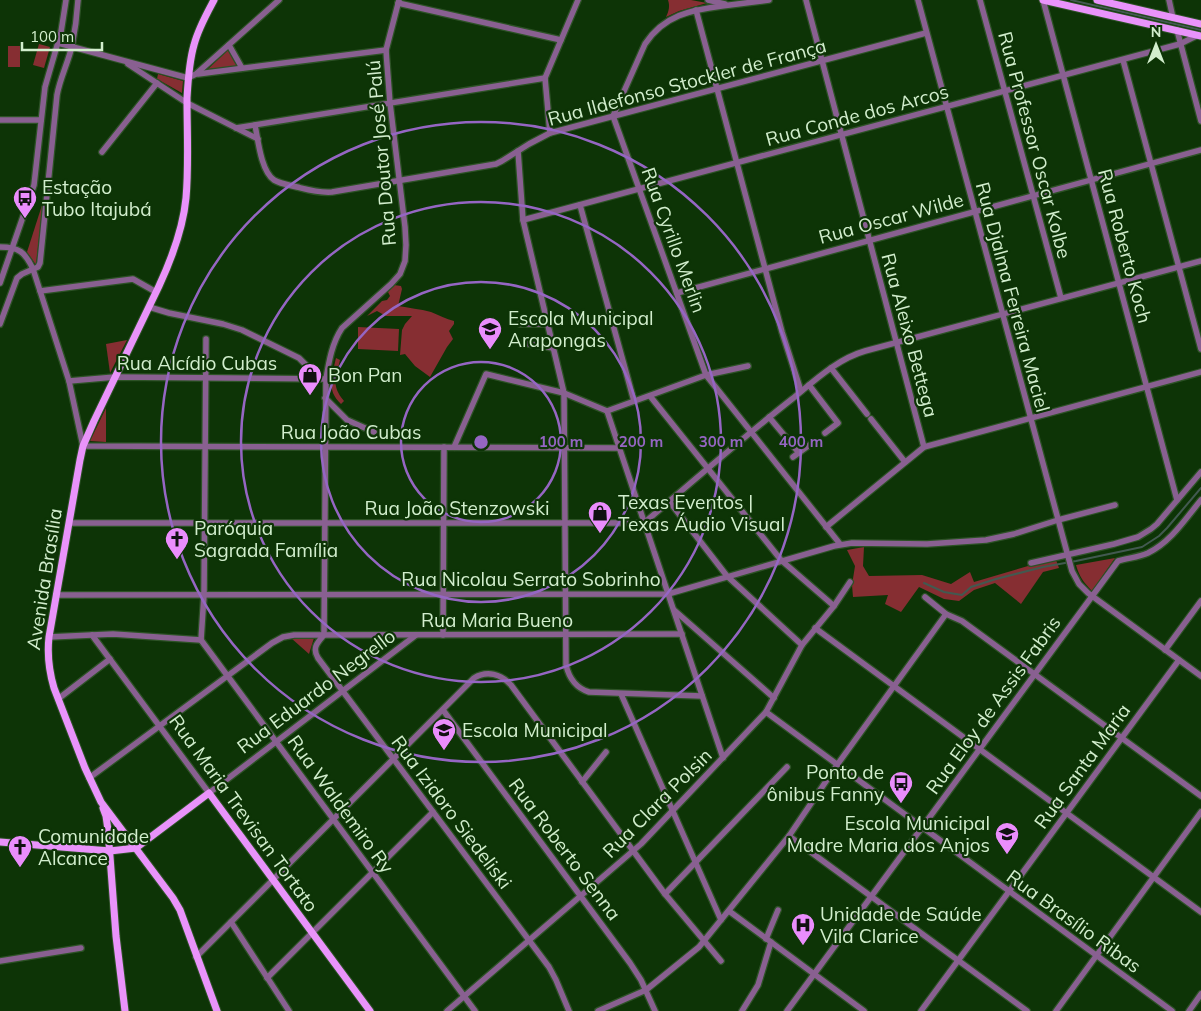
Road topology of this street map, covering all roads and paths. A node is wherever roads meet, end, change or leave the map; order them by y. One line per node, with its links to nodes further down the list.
1 (66, 0): 23 (street)
2 (78, 0): 26 (street)
3 (214, 0): 34 (main road)
4 (279, 0): 25 (street)
5 (578, 0): 22 (street)
6 (708, 0): 15 (street)
7 (769, 0): 15 (street)
8 (806, 0): 28 (street, Rua Aleixo Bettega)
9 (918, 0): 20 (street, Rua Djalma Ferreira Maciel)
10 (980, 0): 38 (street, Rua Professor Oscar Kolbe)
11 (1043, 0): 19 (main road); 33 (street, Rua Roberto Koch)
12 (1097, 0): 17 (main road)
13 (1169, 0): 17 (street)
14 (398, 2): 22 (street); 27 (street, Rua Doutor José Palú)
15 (730, 5): 16 (street)
16 (696, 10): 37 (street); 42 (street)
17 (1173, 18): 18 (main road)
18 (1201, 24)
19 (1177, 30): 21 (main road); 24 (street)
20 (926, 33): 28 (street, Rua Ildefonso Stockler de França); 41 (street, Rua Djalma Ferreira Maciel)
21 (1199, 36): 24 (street, Rua Conde dos Arcos)
22 (561, 40): 35 (street)
23 (58, 43): 26 (street); 44 (street)
24 (1180, 44): 29 (street, Rua Conde dos Arcos); 45 (street)
25 (229, 45): 31 (street); 32 (street)
26 (72, 47): 30 (street); 68 (street)
27 (386, 50): 31 (street); 39 (street, Rua Doutor José Palú)
28 (822, 60): 37 (street, Rua Ildefonso Stockler de França); 49 (street, Rua Aleixo Bettega)
29 (1123, 60): 33 (street, Rua Conde dos Arcos); 55 (street)
30 (124, 61): 34 (street); 36 (street)
31 (242, 68): 32 (street)
32 (196, 74): 34 (street)
33 (1064, 75): 38 (street, Rua Conde dos Arcos); 56 (street, Rua Roberto Koch)
34 (188, 78): 40 (main road)
35 (545, 78): 39 (street); 48 (street)
36 (157, 83): 40 (street); 53 (street)
37 (717, 88): 42 (street, Rua Ildefonso Stockler de França); 54 (street)
38 (1005, 91): 41 (street, Rua Conde dos Arcos); 59 (street, Rua Professor Oscar Kolbe)
39 (390, 103): 46 (street); 57 (street, Rua Doutor José Palú)
40 (187, 104): 47 (street); 73 (main road)
41 (946, 107): 49 (street, Rua Conde dos Arcos); 61 (street, Rua Djalma Ferreira Maciel)
42 (613, 116): 48 (street, Rua Ildefonso Stockler de França); 58 (street, Rua Cyrillo Merlin)
43 (0, 120): 44 (street)
44 (41, 120): 65 (street)
45 (1201, 121)
46 (255, 124): 47 (street); 50 (street, Rua Ildefonso Stockler de França)
47 (236, 128): 50 (street)
48 (550, 133): 52 (street, Rua Ildefonso Stockler de França)
49 (841, 135): 54 (street, Rua Conde dos Arcos); 63 (street, Rua Aleixo Bettega)
50 (258, 139): 57 (street, Rua Ildefonso Stockler de França)
51 (1201, 150): 55 (street, Rua Oscar Wilde)
52 (518, 151): 57 (street, Rua Ildefonso Stockler de França); 62 (street)
53 (102, 152)
54 (737, 163): 58 (street, Rua Conde dos Arcos); 69 (street)
55 (1151, 163): 56 (street, Rua Oscar Wilde); 67 (street)
56 (1092, 179): 59 (street, Rua Oscar Wilde); 71 (street, Rua Roberto Koch)
57 (399, 180): 93 (street, Rua Doutor José Palú)
58 (639, 189): 60 (street, Rua Conde dos Arcos); 74 (street, Rua Cyrillo Merlin)
59 (1033, 195): 61 (street, Rua Oscar Wilde); 75 (street, Rua Professor Oscar Kolbe)
60 (580, 205): 62 (street, Rua Conde dos Arcos); 101 (street)
61 (975, 211): 63 (street, Rua Oscar Wilde); 77 (street, Rua Djalma Ferreira Maciel)
62 (523, 220): 80 (street)
63 (869, 240): 69 (street, Rua Oscar Wilde); 82 (street, Rua Aleixo Bettega)
64 (0, 247): 65 (street)
65 (12, 247): 68 (street, Avenida Brasília); 70 (street)
66 (1201, 261): 67 (street)
67 (1179, 267): 71 (street); 85 (street)
68 (33, 269): 72 (street, Avenida Brasília); 78 (street)
69 (765, 269): 74 (street, Rua Oscar Wilde); 97 (street)
70 (0, 283)
71 (1119, 283): 75 (street); 96 (street, Rua Roberto Koch)
72 (40, 290): 73 (street); 94 (street, Avenida Brasília)
73 (156, 292): 76 (main road)
74 (677, 293): 89 (street, Rua Cyrillo Merlin)
75 (1061, 298): 77 (street)
76 (149, 307): 90 (main road); 92 (street)
77 (1002, 314): 82 (street); 104 (street, Rua Djalma Ferreira Maciel)
78 (0, 324)
79 (520, 324): 80 (street)
80 (547, 324): 84 (street)
81 (206, 339): 91 (street)
82 (896, 342): 87 (street); 111 (street, Rua Aleixo Bettega)
83 (523, 343): 84 (street)
84 (553, 348): 98 (street)
85 (1201, 349)
86 (748, 366): 89 (street)
87 (831, 368): 95 (street); 119 (street)
88 (1201, 372): 96 (street)
89 (706, 375): 99 (street); 105 (street, Rua Cyrillo Merlin)
90 (115, 377): 91 (street, Rua Alcídio Cubas); 94 (street, Rua Alcídio Cubas); 109 (main road)
91 (205, 378): 92 (street, Rua Alcídio Cubas); 110 (street)
92 (314, 379): 93 (street, Rua Alcídio Cubas)
93 (326, 379): 100 (street, Rua Doutor José Palú)
94 (69, 381): 109 (street, Avenida Brasília)
95 (809, 385): 97 (street); 107 (street)
96 (1147, 386): 104 (street); 122 (street, Rua Roberto Koch)
97 (801, 391): 103 (street)
98 (564, 393): 102 (street); 114 (street); 115 (street)
99 (650, 396): 101 (street); 120 (street)
100 (325, 398): 106 (street); 112 (street, Rua Doutor José Palú)
101 (634, 401): 102 (street)
102 (606, 411): 116 (street)
103 (770, 416): 105 (street); 117 (street)
104 (1030, 418): 111 (street); 126 (street, Rua Djalma Ferreira Maciel)
105 (751, 431): 120 (street); 133 (street, Rua Cyrillo Merlin)
106 (374, 432)
107 (825, 432)
108 (812, 442): 117 (street)
109 (83, 446): 110 (street, Rua João Cubas); 127 (main road, Avenida Brasília)
110 (205, 446): 112 (street, Rua João Cubas); 128 (street)
111 (924, 446): 119 (street)
112 (325, 447): 113 (street, Rua João Cubas); 129 (street, Rua Doutor José Palú)
113 (444, 447): 114 (street, Rua João Cubas); 130 (street)
114 (454, 447): 115 (street, Rua João Cubas)
115 (564, 448): 116 (street, Rua João Cubas); 131 (street)
116 (619, 448): 132 (street)
117 (799, 453): 118 (street)
118 (793, 457)
119 (905, 462): 133 (street)
120 (708, 468): 124 (street); 135 (street)
121 (1201, 472): 122 (street)
122 (1178, 500): 136 (street)
123 (1201, 500): 146 (street, Rua Eloy de Assis Fabris)
124 (669, 501): 132 (street); 138 (street)
125 (1115, 505): 126 (street, Rua Nicolau Serrato Sobrinho)
126 (1058, 520): 134 (street, Rua Nicolau Serrato Sobrinho); 136 (street, Rua Djalma Ferreira Maciel)
127 (69, 523): 128 (street, Rua João Stenzowski); 143 (main road, Avenida Brasília)
128 (204, 523): 129 (street, Rua João Stenzowski); 144 (street)
129 (324, 523): 130 (street, Rua João Stenzowski); 145 (street, Rua Doutor José Palú)
130 (444, 523): 131 (street, Rua João Stenzowski); 140 (street)
131 (565, 523): 132 (street, Rua João Stenzowski); 141 (street)
132 (644, 523): 142 (street)
133 (826, 527): 134 (street, Rua Cyrillo Merlin)
134 (840, 544): 135 (street, Rua Nicolau Serrato Sobrinho)
135 (781, 560): 138 (street, Rua Nicolau Serrato Sobrinho); 149 (street)
136 (1069, 560): 137 (street); 146 (street, Rua Djalma Ferreira Maciel)
137 (1031, 563)
138 (727, 576): 142 (street, Rua Nicolau Serrato Sobrinho); 161 (street)
139 (850, 582): 149 (street, Rua Clara Polsin)
140 (444, 594): 141 (street, Rua Nicolau Serrato Sobrinho); 145 (street, Rua Nicolau Serrato Sobrinho); 158 (street)
141 (566, 594): 142 (street, Rua Nicolau Serrato Sobrinho); 153 (street)
142 (668, 594): 150 (street)
143 (56, 595): 144 (street, Rua Nicolau Serrato Sobrinho); 159 (main road, Avenida Brasília)
144 (204, 595): 145 (street, Rua Nicolau Serrato Sobrinho); 160 (street)
145 (324, 595): 156 (street, Rua Doutor José Palú)
146 (1092, 596): 162 (street, Rua Djalma Ferreira Maciel); 165 (street, Rua Eloy de Assis Fabris)
147 (925, 597): 151 (street)
148 (1201, 601): 162 (street)
149 (834, 606): 152 (street, Rua Clara Polsin)
150 (673, 608): 154 (street); 172 (street)
151 (946, 614): 165 (street); 168 (street)
152 (815, 628): 161 (street, Rua Clara Polsin); 168 (street)
153 (566, 634): 154 (street, Rua Maria Bueno); 158 (street, Rua Maria Bueno); 170 (street)
154 (682, 634): 171 (street)
155 (92, 635): 159 (street); 160 (street); 163 (street, Rua Maria Trevisan Tortato)
156 (324, 635): 157 (street, Rua Maria Bueno); 166 (street, Rua Maria Bueno); 169 (street, Rua Izidoro Siedeliski)
157 (416, 635): 158 (street, Rua Maria Bueno); 169 (street, Rua Eduardo Negrello)
158 (443, 635)
159 (49, 637): 173 (main road, Avenida Brasília)
160 (201, 640): 166 (street, Rua Waldemiro Ry)
161 (802, 645): 172 (street, Rua Clara Polsin)
162 (1165, 650): 164 (street, Rua Djalma Ferreira Maciel)
163 (110, 659): 173 (street); 176 (street, Rua Maria Trevisan Tortato)
164 (1179, 660): 167 (street, Rua Djalma Ferreira Maciel); 177 (street, Rua Santa Maria)
165 (1035, 674): 177 (street); 179 (street, Rua Eloy de Assis Fabris)
166 (227, 676): 176 (street, Rua Maria Bueno); 178 (street, Rua Waldemiro Ry)
167 (1201, 676)
168 (894, 686): 179 (street); 183 (street)
169 (343, 691): 178 (street, Rua Eduardo Negrello); 182 (street, Rua Izidoro Siedeliski)
170 (621, 694): 171 (street); 190 (street)
171 (702, 696): 181 (street)
172 (774, 698): 175 (street, Rua Clara Polsin)
173 (58, 699): 185 (main road, Avenida Brasília)
174 (443, 710): 182 (street); 186 (street); 207 (street, Rua Roberto Senna)
175 (766, 712): 181 (street, Rua Clara Polsin); 183 (street, Rua Brasílio Ribas)
176 (159, 726): 185 (street, Rua Maria Bueno); 187 (street, Rua Maria Trevisan Tortato)
177 (1122, 738): 188 (street); 193 (street, Rua Santa Maria)
178 (276, 742): 187 (street, Rua Eduardo Negrello); 194 (street, Rua Waldemiro Ry)
179 (979, 749): 193 (street); 195 (street, Rua Eloy de Assis Fabris)
180 (606, 752): 186 (street)
181 (723, 758): 190 (street, Rua Clara Polsin)
182 (394, 759): 191 (street, Rua Izidoro Siedeliski); 194 (street)
183 (837, 765): 195 (street, Rua Brasílio Ribas); 196 (street)
184 (787, 767): 201 (street)
185 (89, 778): 189 (main road, Avenida Brasília)
186 (582, 782): 200 (street)
187 (209, 793): 198 (main road, Rua Eduardo Negrello); 204 (main road, Rua Maria Trevisan Tortato)
188 (1201, 796)
189 (101, 802): 198 (main road, Avenida Brasília); 199 (main road)
190 (673, 811): 200 (street, Rua Clara Polsin); 201 (street)
191 (433, 812): 202 (street); 215 (street, Rua Izidoro Siedeliski)
192 (1201, 812): 203 (street)
193 (1066, 813): 203 (street); 205 (street, Rua Santa Maria)
194 (334, 820): 202 (street, Rua Waldemiro Ry); 204 (street)
195 (922, 827): 205 (street, Rua Brasílio Ribas); 208 (street, Rua Eloy de Assis Fabris)
196 (789, 836): 208 (street); 210 (street)
197 (0, 842): 199 (main road)
198 (136, 848): 199 (main road); 220 (main road, Avenida Brasília)
199 (110, 851): 229 (main road)
200 (633, 851): 206 (street); 207 (street, Rua Clara Polsin)
201 (696, 862): 206 (street); 212 (street)
202 (373, 872): 214 (street); 228 (street, Rua Waldemiro Ry)
203 (1154, 877): 211 (street); 219 (street)
204 (273, 880): 213 (street); 214 (main road, Rua Maria Trevisan Tortato)
205 (1009, 891): 219 (street, Rua Brasílio Ribas); 222 (street, Rua Santa Maria)
206 (665, 894): 217 (street)
207 (581, 896): 215 (street, Rua Clara Polsin); 226 (street, Rua Roberto Senna)
208 (871, 896): 222 (street); 224 (street, Rua Eloy de Assis Fabris)
209 (778, 910): 216 (street)
210 (728, 911): 212 (street); 216 (street)
211 (1201, 912)
212 (721, 920): 217 (street)
213 (231, 922): 220 (street); 225 (street)
214 (312, 933): 225 (street); 232 (main road, Rua Maria Trevisan Tortato)
215 (529, 941): 228 (street, Rua Clara Polsin); 235 (street, Rua Izidoro Siedeliski)
216 (768, 941): 224 (street); 238 (street)
217 (704, 942): 223 (street); 226 (street)
218 (81, 948): 221 (street)
219 (1096, 956): 243 (street); 244 (street, Rua Brasílio Ribas)
220 (196, 957): 230 (main road, Avenida Brasília)
221 (0, 960)
222 (958, 960): 241 (street, Rua Santa Maria); 242 (street)
223 (721, 961)
224 (814, 974): 239 (street, Rua Eloy de Assis Fabris); 240 (street)
225 (268, 978): 231 (street)
226 (646, 990): 236 (street); 237 (street, Rua Roberto Senna)
227 (1201, 994): 245 (street)
228 (464, 996): 233 (street, Rua Clara Polsin); 234 (street, Rua Waldemiro Ry)
229 (125, 1011)
230 (217, 1011)
231 (289, 1011)
232 (370, 1011)
233 (447, 1011)
234 (475, 1011)
235 (569, 1011)
236 (598, 1011)
237 (655, 1011)
238 (742, 1011)
239 (786, 1011)
240 (864, 1011)
241 (921, 1011)
242 (1027, 1011)
243 (1056, 1011)
244 (1172, 1011)
245 (1189, 1011)

